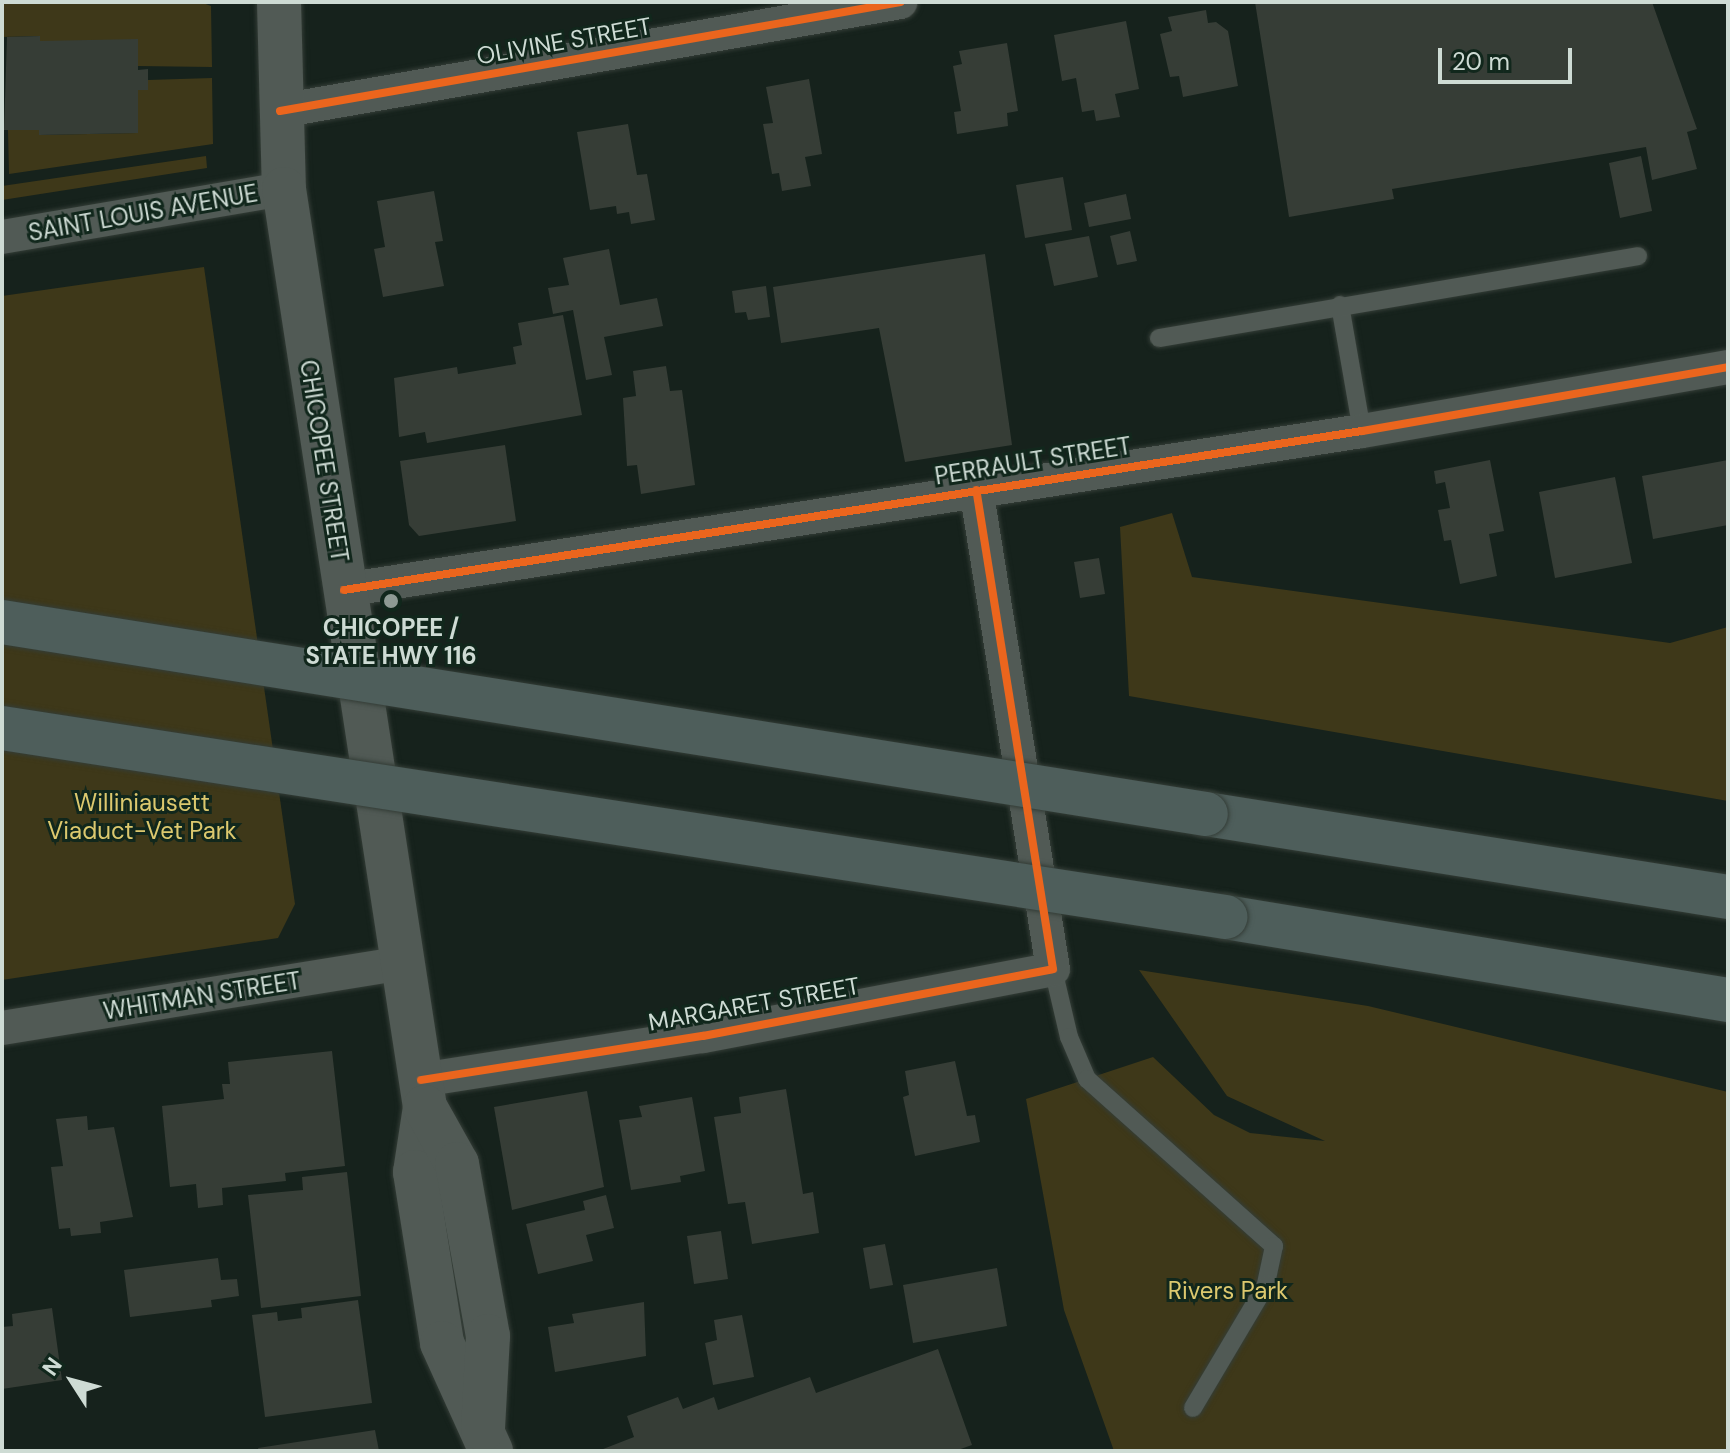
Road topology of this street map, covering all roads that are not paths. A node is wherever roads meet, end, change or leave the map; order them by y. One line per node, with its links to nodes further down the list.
1 (279, 2): 3 (main road, CHICOPEE STREET)
2 (901, 2): 3 (street, OLIVINE STREET)
3 (280, 111): 4 (main road, CHICOPEE STREET)
4 (284, 189): 5 (street, SAINT LOUIS AVENUE); 12 (main road, CHICOPEE STREET)
5 (2, 237)
6 (1638, 256): 7 (lane)
7 (1340, 305): 8 (lane); 10 (lane)
8 (1159, 338)
9 (1728, 367): 10 (street, PERRAULT STREET)
10 (1362, 431): 11 (street, PERRAULT STREET)
11 (976, 490): 12 (street, PERRAULT STREET); 18 (street)
12 (344, 590): 17 (main road, CHICOPEE STREET)
13 (2, 622): 15 (highway, bridge)
14 (2, 728): 16 (highway, bridge)
15 (1728, 897)
16 (1394, 945): 19 (highway); 20 (highway)
17 (402, 963): 21 (street, WHITMAN STREET); 22 (main road, CHICOPEE STREET)
18 (1053, 969): 22 (street, MARGARET STREET); 23 (lane)
19 (1728, 1000)
20 (1728, 1025)
21 (2, 1028)
22 (423, 1093): 24 (main road, CHICOPEE STREET)
23 (1193, 1408)
24 (486, 1447)

